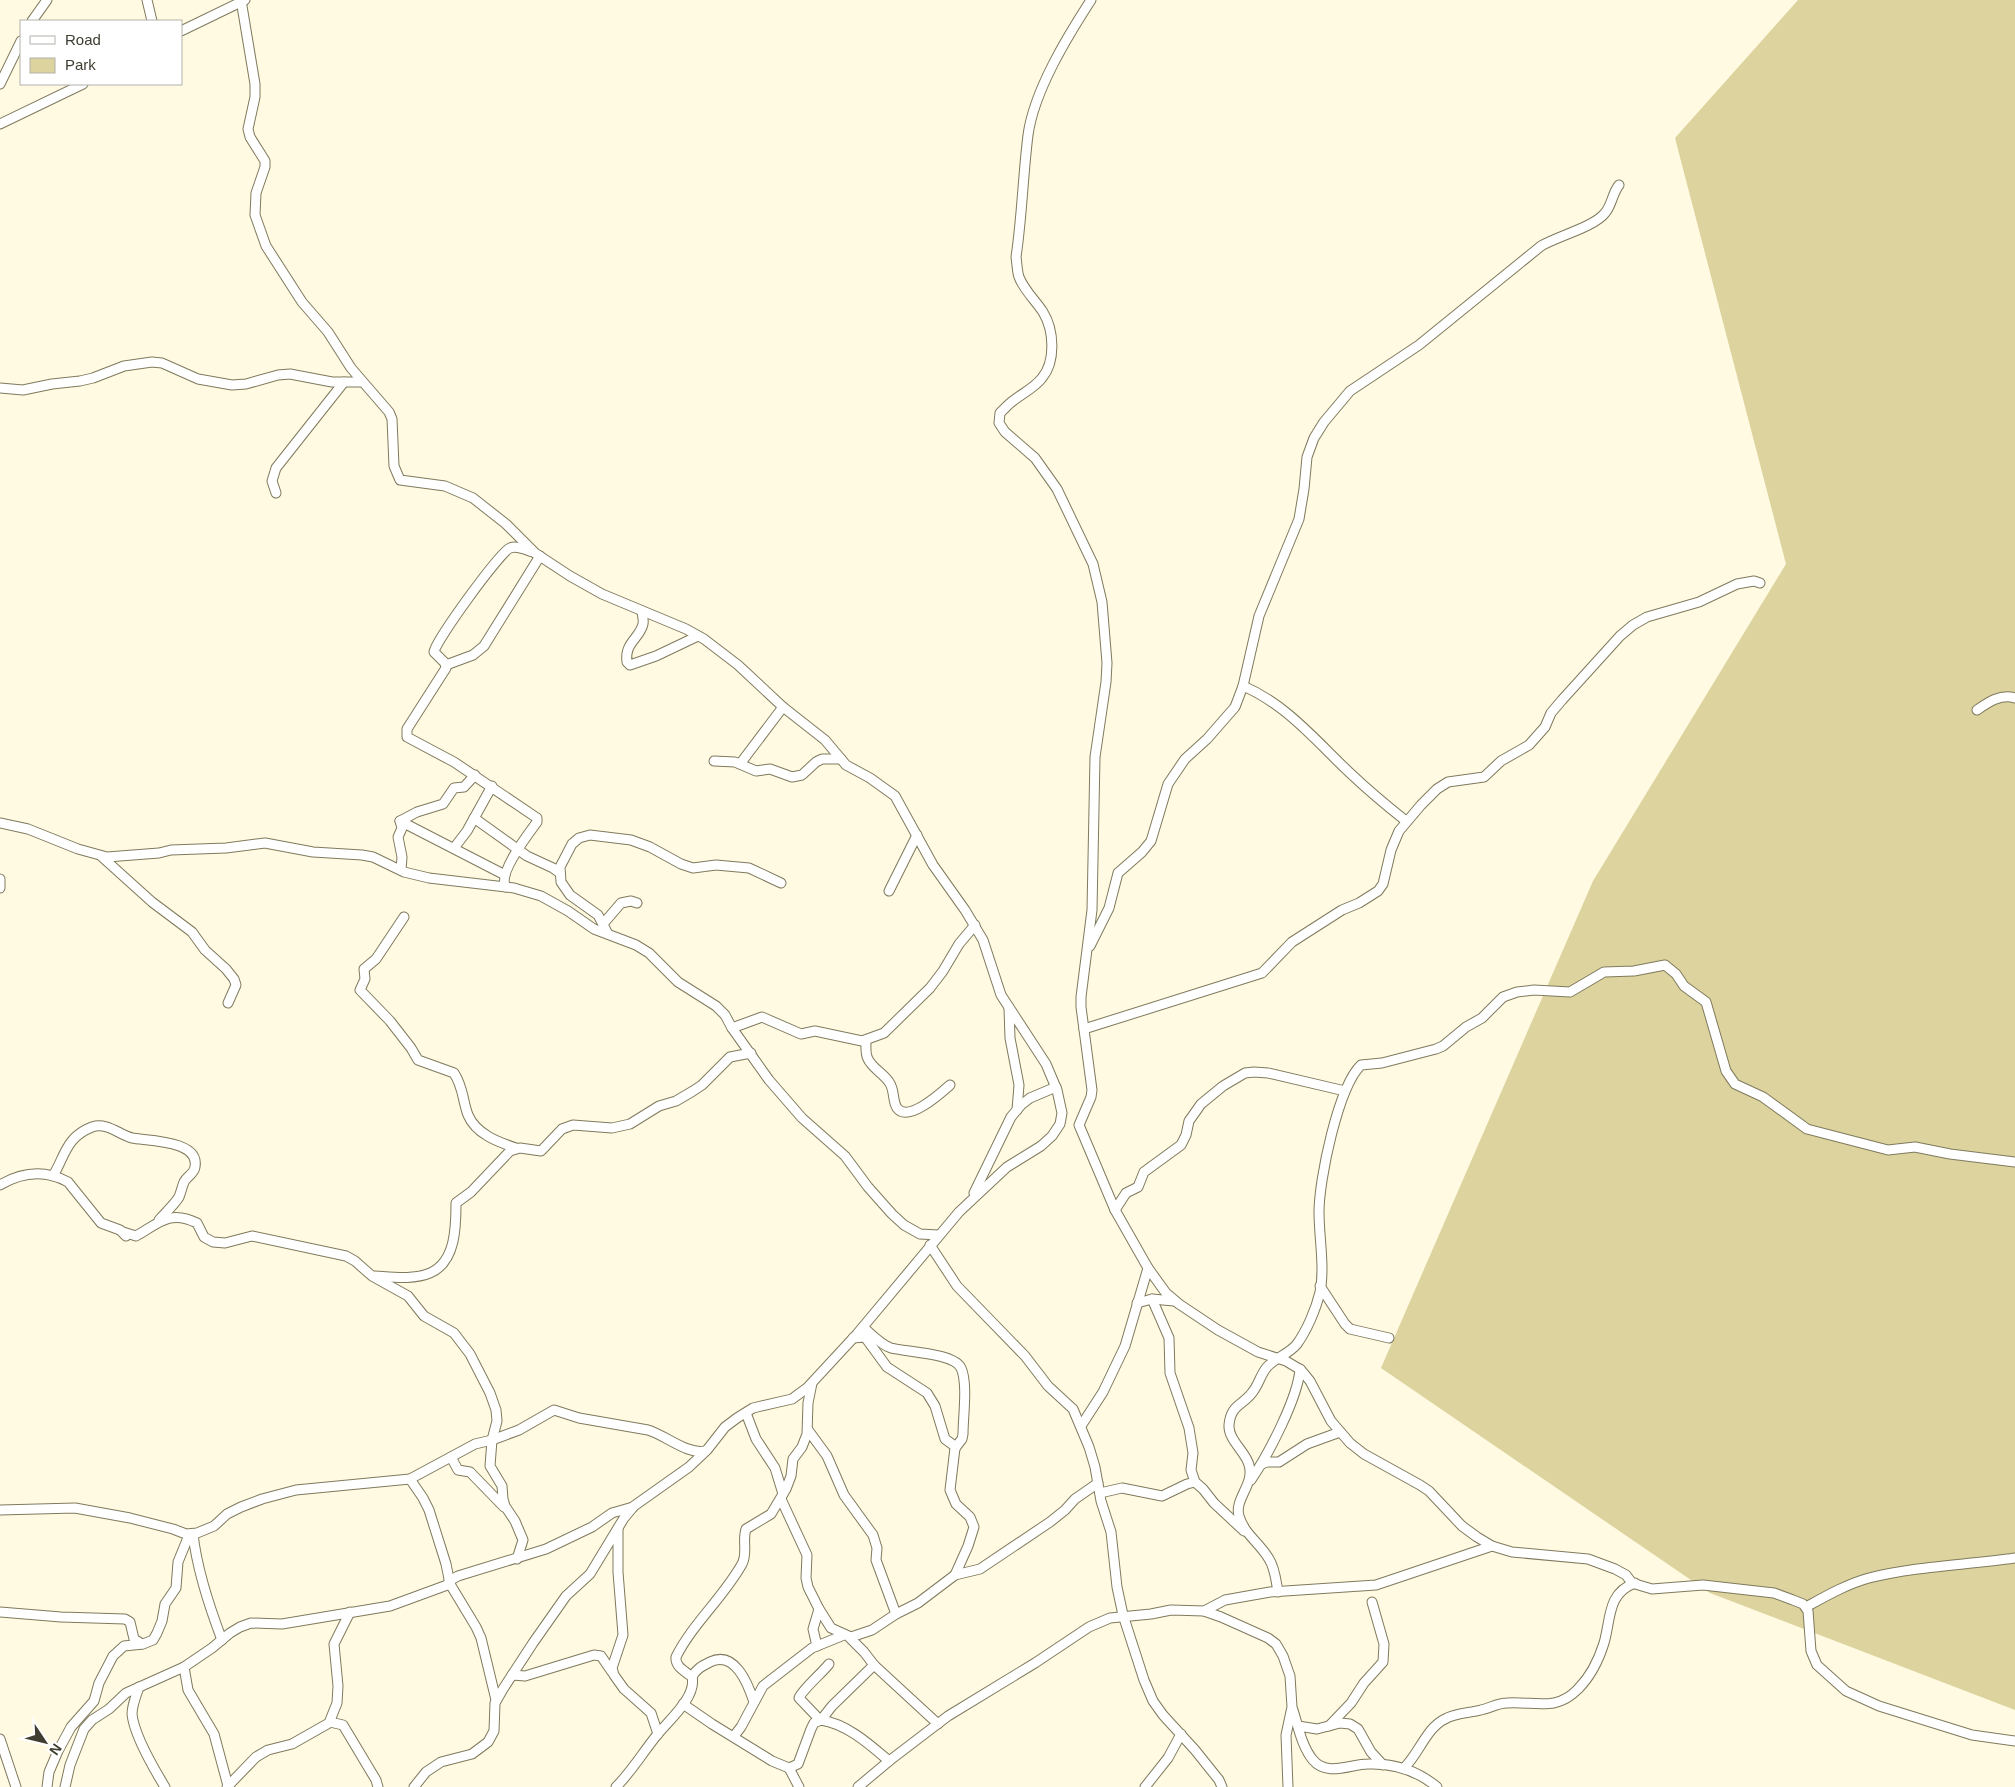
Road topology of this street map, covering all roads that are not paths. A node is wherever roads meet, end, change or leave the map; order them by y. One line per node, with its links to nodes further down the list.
1 (47, 0): 5 (street)
2 (147, 0): 6 (street)
3 (1091, 0): 52 (street)
4 (242, 1): 7 (street); 14 (street)
5 (33, 20)
6 (152, 20)
7 (182, 31)
8 (20, 43): 9 (street)
9 (0, 84)
10 (81, 85): 11 (street)
11 (0, 124)
12 (1619, 185): 22 (street)
13 (344, 382): 14 (street); 15 (street); 16 (street)
14 (362, 382): 17 (street)
15 (0, 388)
16 (276, 493)
17 (538, 554): 19 (street); 21 (street); 21 (street)
18 (1760, 583): 33 (street)
19 (642, 611): 20 (street); 20 (street)
20 (698, 636): 24 (street)
21 (446, 665): 29 (street)
22 (1243, 686): 33 (street); 52 (street)
23 (2015, 698): 25 (street)
24 (783, 707): 26 (street); 28 (street)
25 (1977, 710)
26 (841, 759): 28 (street); 35 (street)
27 (714, 761): 28 (street)
28 (740, 764)
29 (475, 775): 30 (street); 32 (street)
30 (492, 786): 31 (street); 37 (street)
31 (474, 818): 36 (street); 37 (street)
32 (400, 821): 36 (street); 39 (street)
33 (1406, 821): 56 (street)
34 (0, 823): 38 (street)
35 (917, 835): 46 (street); 50 (street)
36 (454, 848): 41 (street)
37 (517, 850): 40 (street); 41 (street)
38 (101, 856): 39 (street); 53 (street)
39 (401, 870): 44 (street)
40 (560, 873): 43 (street); 49 (street)
41 (505, 875): 44 (street)
42 (0, 879): 45 (street)
43 (781, 883)
44 (506, 887): 51 (street)
45 (0, 888)
46 (889, 891)
47 (637, 903): 49 (street)
48 (404, 917): 63 (street)
49 (603, 924): 51 (street)
50 (974, 925): 54 (street); 57 (street)
51 (608, 934): 55 (street)
52 (1088, 950): 56 (street)
53 (228, 1003)
54 (1009, 1008): 60 (street); 62 (street)
55 (732, 1028): 57 (street); 58 (street)
56 (1084, 1029): 68 (street)
57 (866, 1040): 59 (street)
58 (751, 1053): 63 (street); 71 (street)
59 (950, 1085)
60 (1056, 1087): 62 (street); 67 (street)
61 (1346, 1091): 64 (street); 68 (street); 76 (street)
62 (1016, 1111): 67 (street)
63 (516, 1148): 75 (street)
64 (2015, 1162)
65 (53, 1176): 66 (street); 69 (street); 70 (street)
66 (0, 1185)
67 (970, 1201): 71 (street)
68 (1115, 1210): 74 (street)
69 (153, 1225): 70 (street); 75 (street)
70 (123, 1232): 72 (street)
71 (938, 1235): 73 (street)
72 (131, 1242)
73 (930, 1245): 80 (street); 87 (street)
74 (1148, 1268): 78 (street); 79 (street)
75 (372, 1276): 90 (street)
76 (1320, 1286): 82 (street); 83 (street)
77 (1152, 1299): 78 (street); 79 (street); 96 (street)
78 (1176, 1301): 83 (street)
79 (1137, 1302): 87 (street)
80 (863, 1327): 81 (street); 91 (street)
81 (853, 1338): 85 (street); 91 (street)
82 (1389, 1338)
83 (1279, 1359): 84 (street); 97 (street)
84 (1300, 1369): 89 (street); 94 (street)
85 (812, 1383): 86 (street); 88 (street)
86 (746, 1412): 92 (street); 100 (street)
87 (1081, 1426): 98 (street)
88 (808, 1430): 100 (street); 120 (street)
89 (1340, 1432): 94 (street); 107 (street)
90 (492, 1440): 92 (street); 93 (street); 103 (street)
91 (956, 1447): 110 (street)
92 (706, 1450): 101 (street)
93 (451, 1457): 95 (street); 103 (street)
94 (1262, 1464): 97 (street)
95 (410, 1479): 105 (street); 111 (street)
96 (1196, 1482): 99 (street); 106 (street)
97 (1249, 1482): 106 (street)
98 (1098, 1483): 99 (street); 110 (street)
99 (1100, 1493): 121 (street)
100 (782, 1497): 116 (street); 131 (street)
101 (634, 1506): 104 (street); 108 (street)
102 (0, 1510): 105 (street)
103 (509, 1512): 108 (street)
104 (618, 1529): 129 (street); 130 (street)
105 (191, 1534): 123 (street); 124 (street)
106 (1248, 1535): 113 (street)
107 (1492, 1546): 112 (street); 113 (street)
108 (518, 1558): 111 (street)
109 (2015, 1558): 115 (street)
110 (954, 1575): 120 (street)
111 (450, 1583): 119 (street); 133 (street)
112 (1635, 1583): 115 (street); 150 (street)
113 (1278, 1592): 117 (street)
114 (1372, 1602): 141 (street)
115 (1806, 1607): 146 (street)
116 (819, 1609): 122 (street); 125 (street)
117 (1204, 1611): 121 (street); 136 (street)
118 (0, 1612): 124 (street)
119 (350, 1612): 123 (street); 138 (street)
120 (896, 1614): 122 (street)
121 (1123, 1616): 139 (street); 143 (street)
122 (846, 1636): 125 (street); 127 (street)
123 (222, 1640): 128 (street)
124 (143, 1644): 153 (street)
125 (816, 1646): 134 (street)
126 (829, 1664): 137 (street)
127 (874, 1665): 137 (street); 139 (street)
128 (184, 1667): 132 (street); 156 (street)
129 (512, 1675): 130 (street); 133 (street)
130 (614, 1675): 142 (street)
131 (692, 1677): 134 (street); 135 (street)
132 (139, 1687): 154 (street); 155 (street)
133 (496, 1700): 158 (street)
134 (754, 1702): 144 (street)
135 (683, 1704): 142 (street); 144 (street)
136 (1292, 1707): 140 (street); 165 (street)
137 (821, 1720): 147 (street); 149 (street)
138 (330, 1722): 156 (street); 157 (street)
139 (938, 1724): 147 (street)
140 (1298, 1726): 141 (street); 148 (street)
141 (1329, 1726): 148 (street)
142 (658, 1734): 151 (street)
143 (1181, 1734): 163 (street); 164 (street)
144 (734, 1736): 149 (street)
145 (0, 1739): 152 (street)
146 (2015, 1741)
147 (889, 1761): 162 (street)
148 (1383, 1765): 150 (street)
149 (789, 1768): 161 (street)
150 (1404, 1768): 166 (street)
151 (630, 1772): 159 (street); 160 (street)
152 (16, 1787)
153 (47, 1787)
154 (65, 1787)
155 (165, 1787)
156 (228, 1787)
157 (378, 1787)
158 (414, 1787)
159 (616, 1787)
160 (626, 1787)
161 (799, 1787)
162 (858, 1787)
163 (1145, 1787)
164 (1222, 1787)
165 (1288, 1787)
166 (1437, 1787)

